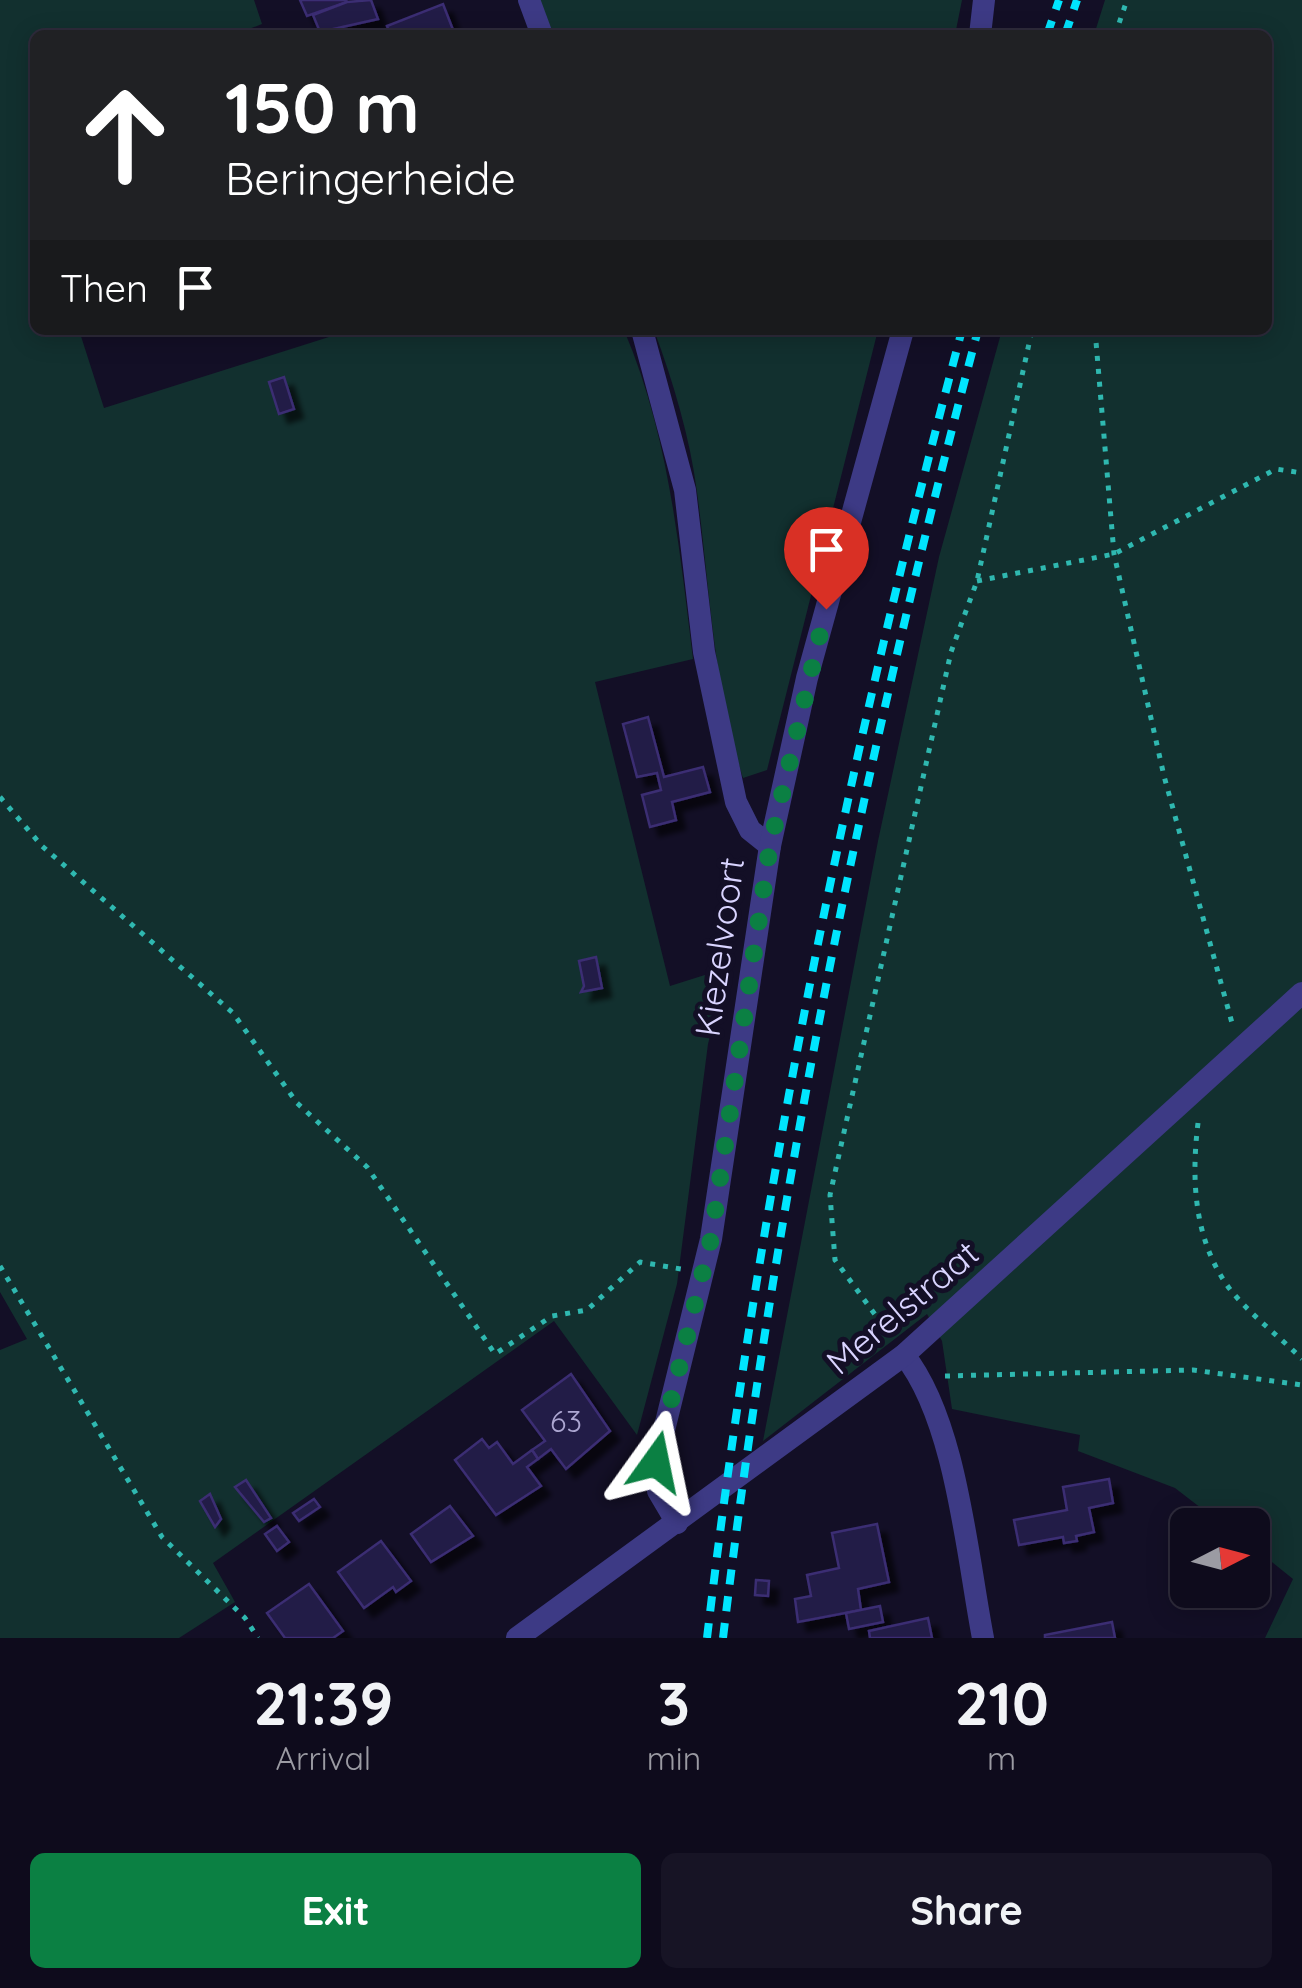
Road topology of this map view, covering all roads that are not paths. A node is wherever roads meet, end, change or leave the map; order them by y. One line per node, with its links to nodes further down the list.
1 (529, 0): 3 (street)
2 (984, 0): 4 (street)
3 (540, 30)
4 (981, 30)
5 (643, 335): 7 (street, Kiezelvoort)
6 (902, 335): 7 (street)
7 (770, 846): 10 (street, Kiezelvoort)
8 (1302, 993): 9 (street, Merelstraat)
9 (904, 1354): 10 (street, Merelstraat); 12 (street)
10 (677, 1523): 11 (street, Merelstraat)
11 (517, 1638)
12 (983, 1638)

